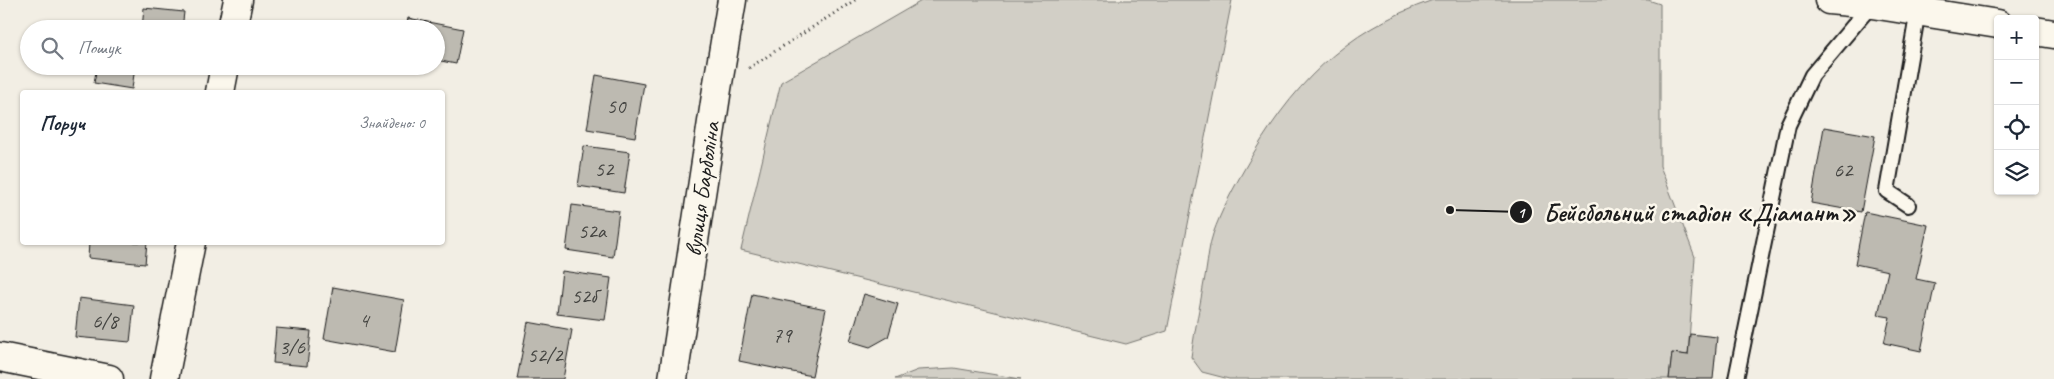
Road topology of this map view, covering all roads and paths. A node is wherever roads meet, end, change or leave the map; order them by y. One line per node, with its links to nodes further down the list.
1 (238, 0): 7 (street)
2 (732, 0): 12 (street, вулиця Барболіна)
3 (855, 0): 12 (path)
4 (1829, 0): 5 (street)
5 (1872, 2): 6 (street); 20 (lane)
6 (1918, 10): 8 (street); 14 (lane)
7 (234, 20)
8 (1994, 23)
9 (2039, 32): 10 (street)
10 (2054, 34)
11 (223, 75): 13 (street)
12 (716, 89): 19 (street, вулиця Барболіна)
13 (220, 90)
14 (1908, 205)
15 (190, 245): 18 (street)
16 (0, 357): 17 (street)
17 (109, 379)
18 (164, 379)
19 (673, 379)
20 (1736, 379)

